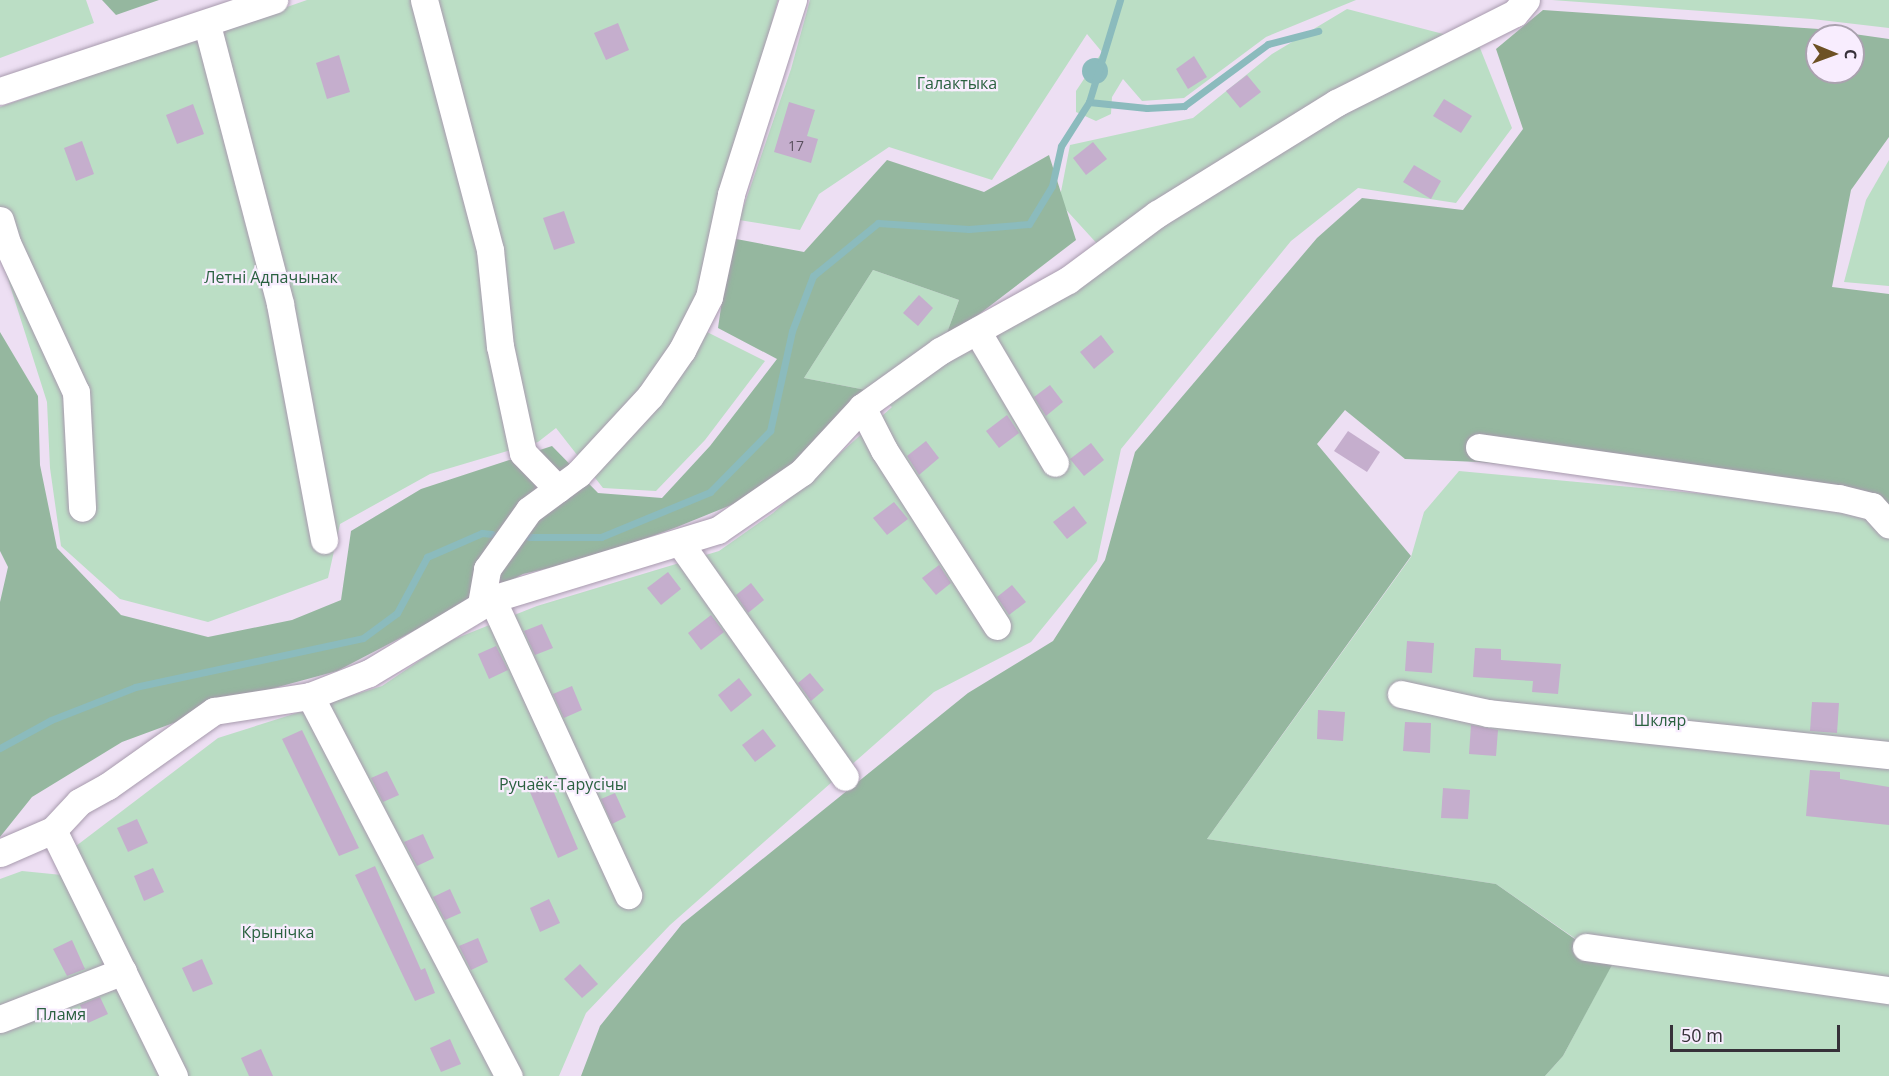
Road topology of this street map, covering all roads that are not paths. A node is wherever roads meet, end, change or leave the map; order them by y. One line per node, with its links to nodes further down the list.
1 (274, 0): 5 (street)
2 (424, 0): 12 (street)
3 (794, 0): 12 (street)
4 (1526, 0): 8 (street)
5 (207, 25): 6 (street); 15 (street)
6 (0, 91)
7 (0, 220): 13 (street)
8 (977, 331): 9 (street); 11 (street)
9 (862, 408): 16 (street); 18 (street)
10 (1479, 447): 14 (street)
11 (1055, 463)
12 (558, 489): 17 (street)
13 (82, 508)
14 (1889, 525)
15 (324, 540)
16 (680, 543): 17 (street); 22 (street)
17 (487, 601): 20 (street); 25 (street)
18 (997, 626)
19 (1401, 694): 21 (street)
20 (310, 696): 23 (street); 31 (street)
21 (1889, 755)
22 (845, 777)
23 (53, 830): 24 (street); 27 (street)
24 (0, 853)
25 (628, 895)
26 (1586, 947): 28 (street)
27 (123, 971): 29 (street); 30 (street)
28 (1889, 990)
29 (0, 1019)
30 (174, 1076)
31 (509, 1076)

